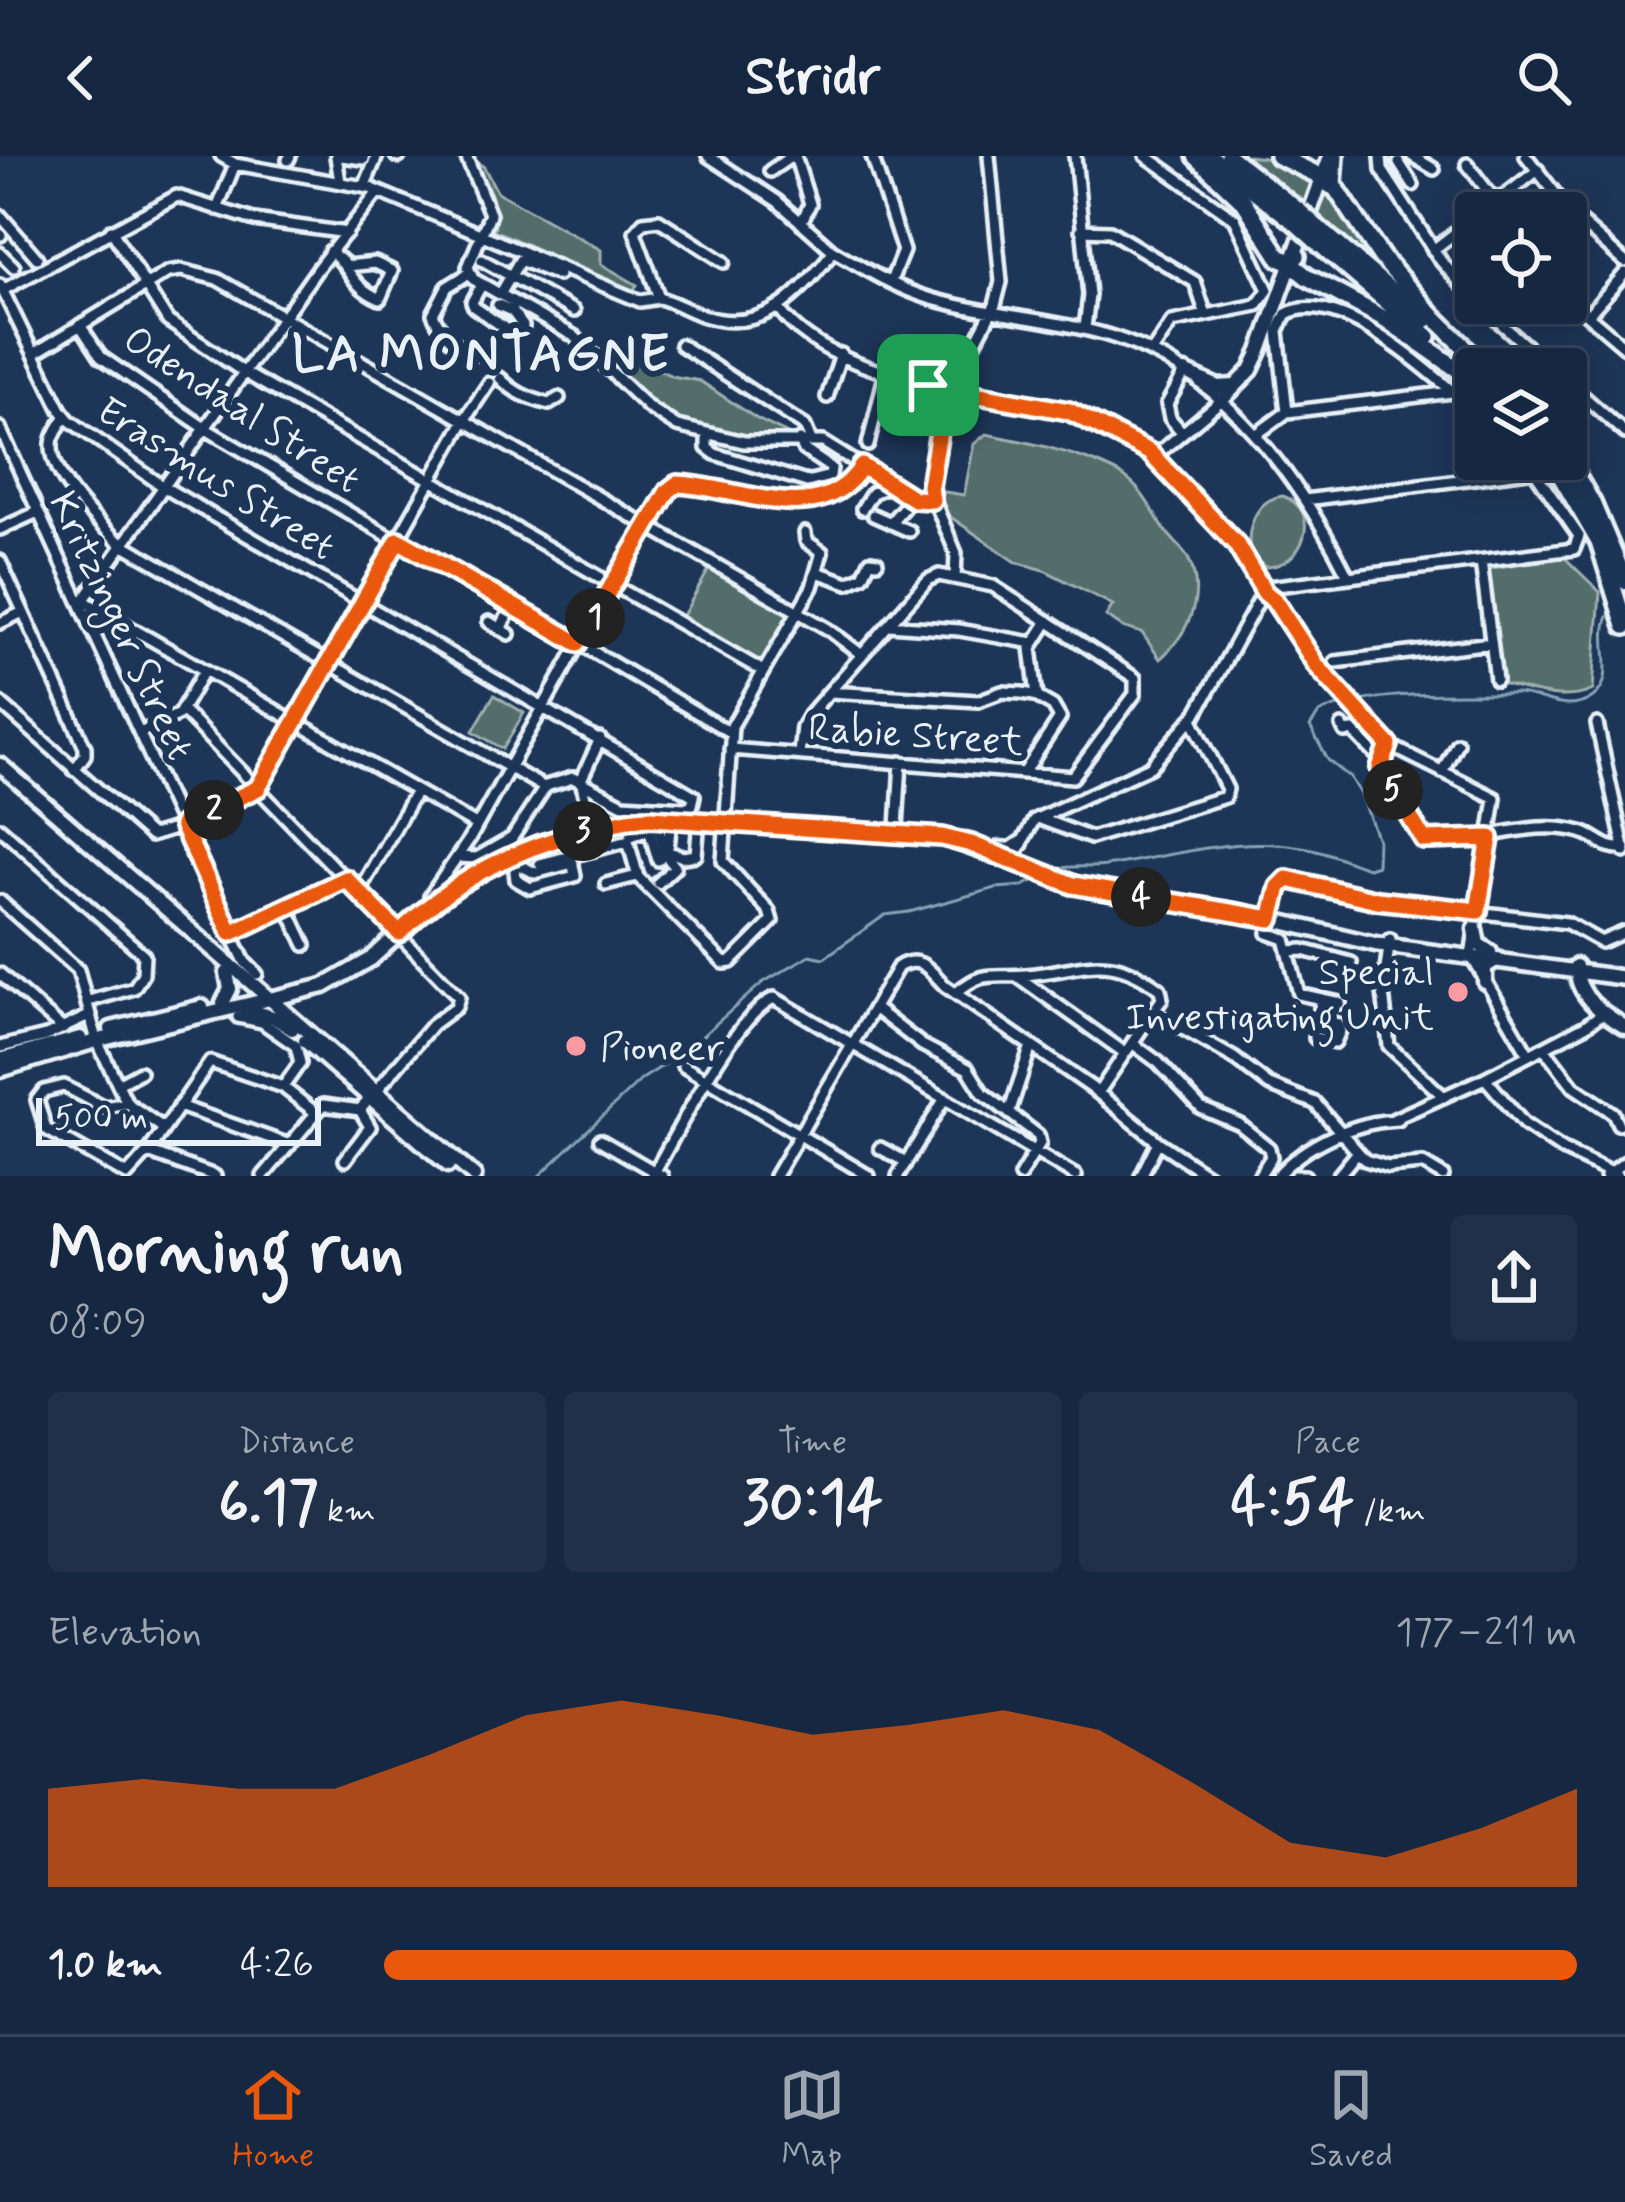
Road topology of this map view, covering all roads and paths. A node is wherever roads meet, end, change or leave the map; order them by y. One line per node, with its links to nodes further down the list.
1 (220, 156): 20 (street)
2 (336, 156): 18 (street); 26 (street)
3 (377, 156): 28 (street)
4 (466, 156): 43 (street)
5 (708, 156): 35 (street)
6 (794, 156): 24 (street); 35 (street)
7 (872, 156): 60 (street)
8 (989, 156): 70 (street)
9 (1075, 156): 38 (street)
10 (1146, 156): 71 (street)
11 (1196, 156): 53 (highway)
12 (1210, 156): 34 (highway)
13 (1228, 156): 34 (highway)
14 (1277, 156): 25 (highway)
15 (1381, 156): 44 (street)
16 (1412, 156): 22 (street); 27 (street)
17 (1526, 156): 23 (street)
18 (364, 159)
19 (287, 161): 20 (street); 26 (street)
20 (236, 164): 32 (street)
21 (1467, 164): 30 (street)
22 (1434, 169)
23 (1538, 170): 31 (street); 51 (street)
24 (770, 171)
25 (1327, 172): 53 (main road); 80 (highway)
26 (338, 181): 28 (street)
27 (1413, 185)
28 (364, 187): 29 (street)
29 (378, 191): 39 (street); 43 (street)
30 (1488, 192)
31 (1509, 192)
32 (217, 208): 37 (street); 39 (street)
33 (0, 215): 36 (street)
34 (1297, 217): 40 (highway, bridge)
35 (800, 223): 45 (street)
36 (9, 225): 42 (street); 48 (street)
37 (111, 230): 62 (street); 63 (street)
38 (1082, 230): 71 (street); 76 (street)
39 (347, 233): 47 (street)
40 (1316, 233): 79 (highway); 86 (highway)
41 (1455, 234): 44 (street)
42 (0, 235)
43 (482, 236): 55 (street); 64 (street)
44 (1433, 250): 58 (street)
45 (830, 252): 60 (street); 68 (street)
46 (0, 254): 52 (street)
47 (335, 255): 47 (street); 73 (street)
48 (37, 258)
49 (482, 260): 56 (street)
50 (724, 262): 59 (street)
51 (1625, 262)
52 (14, 267)
53 (1291, 267): 87 (highway); 91 (main road)
54 (1625, 273): 72 (street)
55 (468, 274): 61 (street); 84 (street)
56 (512, 275): 57 (street); 66 (street); 69 (street)
57 (558, 275)
58 (1455, 276)
59 (651, 278): 64 (street); 65 (street)
60 (891, 281): 70 (street)
61 (482, 284): 66 (street); 67 (street)
62 (145, 286): 73 (street); 75 (street); 89 (street)
63 (1, 289): 83 (street, Erasmus Street)
64 (629, 296): 65 (street)
65 (659, 298): 68 (street)
66 (500, 299): 67 (street)
67 (514, 306): 107 (street)
68 (779, 309): 85 (street)
69 (574, 310)
70 (992, 311): 76 (street); 92 (street)
71 (1206, 315): 82 (street)
72 (1588, 315): 78 (street)
73 (284, 316): 89 (street); 101 (street)
74 (1502, 324): 81 (street)
75 (80, 326): 83 (street); 103 (street, Odendaal Street)
76 (1085, 328): 82 (street)
77 (681, 345): 108 (street)
78 (1625, 347)
79 (1458, 348)
80 (1464, 348)
81 (1528, 348)
82 (1153, 350): 88 (street)
83 (34, 352): 100 (street, Erasmus Street)
84 (479, 354)
85 (842, 354): 90 (street); 96 (street)
86 (1455, 361)
87 (1455, 366)
88 (1185, 372): 91 (main road); 97 (street); 104 (street)
89 (245, 373): 103 (street); 112 (street)
90 (885, 375): 92 (street); 109 (street)
91 (1237, 386): 97 (main road)
92 (949, 388): 110 (street); 120 (street)
93 (1452, 392): 94 (street); 99 (street); 99 (street)
94 (1455, 394)
95 (560, 398): 101 (street)
96 (826, 398)
97 (1222, 400): 104 (street); 106 (street)
98 (1587, 400): 105 (street)
99 (1287, 412): 106 (street)
100 (65, 417): 118 (street, Erasmus Street); 131 (street)
101 (464, 420): 112 (street); 126 (street)
102 (0, 428): 123 (street, Kritzinger Street)
103 (206, 429): 118 (street); 130 (street, Odendaal Street)
104 (1181, 431): 110 (street)
105 (1625, 433)
106 (1256, 434): 121 (street)
107 (707, 435): 108 (street); 108 (street)
108 (805, 440): 111 (street)
109 (868, 445)
110 (1155, 456): 140 (street)
111 (862, 466): 117 (street); 126 (street)
112 (432, 480): 130 (street); 139 (street)
113 (1459, 480): 121 (street)
114 (1543, 480): 132 (street)
115 (1565, 480): 138 (highway)
116 (1578, 480): 138 (highway)
117 (890, 485): 119 (street); 122 (street)
118 (164, 488): 131 (street); 141 (street, Erasmus Street)
119 (912, 498): 120 (street); 125 (street)
120 (932, 500): 137 (street)
121 (1305, 500): 136 (street)
122 (862, 509)
123 (38, 512): 127 (street); 142 (street, Kritzinger Street)
124 (873, 515): 125 (street)
125 (890, 524): 128 (street)
126 (648, 526): 139 (street); 145 (street)
127 (0, 529)
128 (909, 531)
129 (806, 533): 135 (street)
130 (398, 540): 141 (street); 143 (street, Odendaal Street)
131 (123, 544): 142 (street); 156 (street)
132 (1481, 561): 136 (street); 152 (street)
133 (878, 562): 135 (street)
134 (1, 565): 144 (street)
135 (817, 572): 145 (street)
136 (1348, 576): 140 (street)
137 (955, 578): 147 (street); 149 (street)
138 (1621, 581): 146 (highway)
139 (614, 585): 153 (street); 158 (street)
140 (1267, 591): 165 (street); 173 (street)
141 (363, 602): 156 (street); 163 (street, Erasmus Street)
142 (82, 603): 157 (street); 170 (street, Kritzinger Street)
143 (512, 607): 150 (street); 153 (street, Odendaal Street)
144 (23, 612): 148 (street); 180 (street)
145 (797, 612): 154 (street); 158 (street)
146 (1623, 618)
147 (1048, 621): 151 (street); 183 (street)
148 (0, 622)
149 (888, 625): 151 (street); 154 (street)
150 (499, 628)
151 (1033, 643): 161 (street)
152 (1491, 643): 155 (street); 159 (street)
153 (579, 645): 163 (street); 169 (street, Odendaal Street)
154 (862, 655): 160 (street)
155 (1334, 662)
156 (328, 663): 166 (street); 179 (street)
157 (204, 671): 164 (street); 166 (street)
158 (764, 671): 169 (street)
159 (1496, 680)
160 (830, 692): 161 (street); 175 (street)
161 (1037, 696): 181 (street)
162 (0, 703): 180 (street)
163 (544, 706): 171 (street, Erasmus Street); 179 (street)
164 (182, 710): 170 (street); 185 (street)
165 (1192, 719): 188 (street); 190 (street)
166 (293, 722): 185 (street); 187 (street)
167 (1597, 724): 189 (street)
168 (1353, 731): 176 (street)
169 (730, 733): 174 (street)
170 (140, 734): 194 (street, Kritzinger Street)
171 (595, 740): 184 (street); 184 (street, Erasmus Street)
172 (1457, 743): 182 (street)
173 (1389, 745): 176 (street); 182 (street)
174 (730, 749): 175 (street, Rabie Street); 191 (street)
175 (799, 754): 177 (street, Rabie Street)
176 (1381, 760): 202 (street)
177 (901, 762): 181 (street, Rabie Street); 197 (street)
178 (0, 765): 211 (main road)
179 (509, 767): 186 (street); 195 (street)
180 (74, 770): 194 (street)
181 (1026, 771): 183 (street, Rabie Street)
182 (1442, 772): 202 (street)
183 (1073, 777): 188 (street, Rabie Street)
184 (581, 780): 186 (street); 196 (street)
185 (258, 788): 194 (street); 213 (street)
186 (545, 788): 208 (street)
187 (416, 793): 195 (street); 216 (street)
188 (1083, 798): 190 (street)
189 (1621, 810): 204 (street)
190 (1038, 818): 207 (street)
191 (725, 819): 193 (main road); 196 (main road); 197 (main road); 207 (main road); 212 (street)
192 (671, 823): 193 (main road); 196 (main road); 205 (street)
193 (699, 824): 205 (street)
194 (182, 825): 225 (street, Kritzinger Street)
195 (476, 825): 201 (street)
196 (590, 826): 203 (street); 217 (main road); 223 (main road)
197 (897, 826): 207 (main road)
198 (0, 828): 243 (street)
199 (649, 829): 200 (street)
200 (632, 835): 203 (street); 212 (street)
201 (470, 838): 206 (street); 208 (street)
202 (1490, 838): 204 (street); 220 (street)
203 (596, 848): 209 (street)
204 (1625, 850)
205 (669, 852): 215 (street)
206 (457, 857): 208 (street); 217 (street)
207 (1025, 857): 221 (main road)
208 (472, 858)
209 (572, 859): 209 (street); 210 (street)
210 (540, 864)
211 (118, 870): 233 (main road); 241 (main road)
212 (637, 876): 214 (street)
213 (346, 879): 216 (street); 219 (street)
214 (606, 884)
215 (658, 884)
216 (359, 891): 223 (street)
217 (430, 896): 223 (main road)
218 (0, 901): 243 (street)
219 (286, 908): 225 (street); 227 (street)
220 (1478, 911): 221 (street); 222 (street); 224 (street)
221 (1270, 921): 226 (main road); 228 (street)
222 (1475, 929): 229 (street); 230 (main road)
223 (397, 931): 239 (main road); 241 (main road); 270 (street)
224 (1625, 932)
225 (231, 933): 235 (street, Kritzinger Street)
226 (1390, 942): 229 (main road); 271 (street)
227 (305, 945)
228 (1288, 951): 231 (street); 242 (street)
229 (1471, 953): 230 (main road); 238 (street)
230 (1495, 956): 232 (main road); 238 (main road)
231 (1351, 963)
232 (1580, 971): 236 (main road); 236 (main road); 248 (main road); 250 (main road)
233 (227, 973): 241 (main road); 246 (main road)
234 (0, 974): 251 (street)
235 (257, 974)
236 (1625, 975)
237 (1016, 976): 240 (street); 247 (street); 258 (street)
238 (1485, 982): 259 (street)
239 (308, 992): 241 (main road); 252 (main road)
240 (956, 993): 245 (street); 256 (street)
241 (262, 999): 246 (main road); 252 (main road)
242 (1321, 1000): 244 (street); 254 (street)
243 (88, 1001): 249 (street)
244 (1340, 1004)
245 (874, 1008): 255 (street); 277 (street)
246 (230, 1010): 252 (main road); 253 (main road); 267 (street)
247 (1153, 1012): 258 (street); 281 (street)
248 (1603, 1013): 250 (main road); 259 (street)
249 (91, 1015): 251 (street); 253 (street)
250 (1625, 1025)
251 (63, 1028): 257 (street)
252 (298, 1029): 270 (main road)
253 (96, 1037): 260 (main road); 262 (main road); 266 (street)
254 (1316, 1038)
255 (853, 1044): 265 (street); 272 (street); 282 (street)
256 (1030, 1046): 269 (street); 277 (street)
257 (0, 1047)
258 (1128, 1048): 269 (street); 307 (street)
259 (1535, 1052): 264 (street); 279 (street)
260 (0, 1060)
261 (683, 1066): 265 (street)
262 (0, 1070)
263 (140, 1072): 266 (street)
264 (1485, 1078): 268 (street); 295 (street)
265 (709, 1080): 282 (street); 294 (street)
266 (118, 1084): 273 (street)
267 (283, 1087): 274 (street); 276 (street)
268 (1462, 1090): 271 (street); 278 (street)
269 (1098, 1093): 284 (street)
270 (373, 1095): 275 (street); 298 (main road); 299 (main road)
271 (1438, 1097): 278 (street)
272 (945, 1098): 288 (street); 291 (street)
273 (127, 1103): 280 (street); 293 (street)
274 (179, 1106): 280 (street); 285 (street)
275 (360, 1110): 276 (street); 290 (street)
276 (316, 1112): 285 (street)
277 (1009, 1113): 288 (street)
278 (1394, 1119): 281 (street)
279 (1618, 1124)
280 (163, 1128): 287 (street)
281 (1343, 1133): 289 (street); 308 (street)
282 (799, 1134): 300 (street); 301 (street)
283 (600, 1140): 294 (street)
284 (1158, 1142): 305 (street); 306 (street)
285 (290, 1145): 297 (street)
286 (880, 1148): 291 (street)
287 (148, 1152): 293 (street); 296 (street)
288 (1035, 1152): 303 (street); 304 (street)
289 (1357, 1153): 309 (street); 310 (street)
290 (345, 1160)
291 (906, 1162): 302 (street)
292 (1625, 1162): 295 (street)
293 (130, 1174)
294 (656, 1174)
295 (1612, 1174)
296 (214, 1176)
297 (263, 1176)
298 (462, 1176)
299 (474, 1176)
300 (775, 1176)
301 (869, 1176)
302 (898, 1176)
303 (1020, 1176)
304 (1076, 1176)
305 (1141, 1176)
306 (1209, 1176)
307 (1259, 1176)
308 (1277, 1176)
309 (1338, 1176)
310 (1443, 1176)

